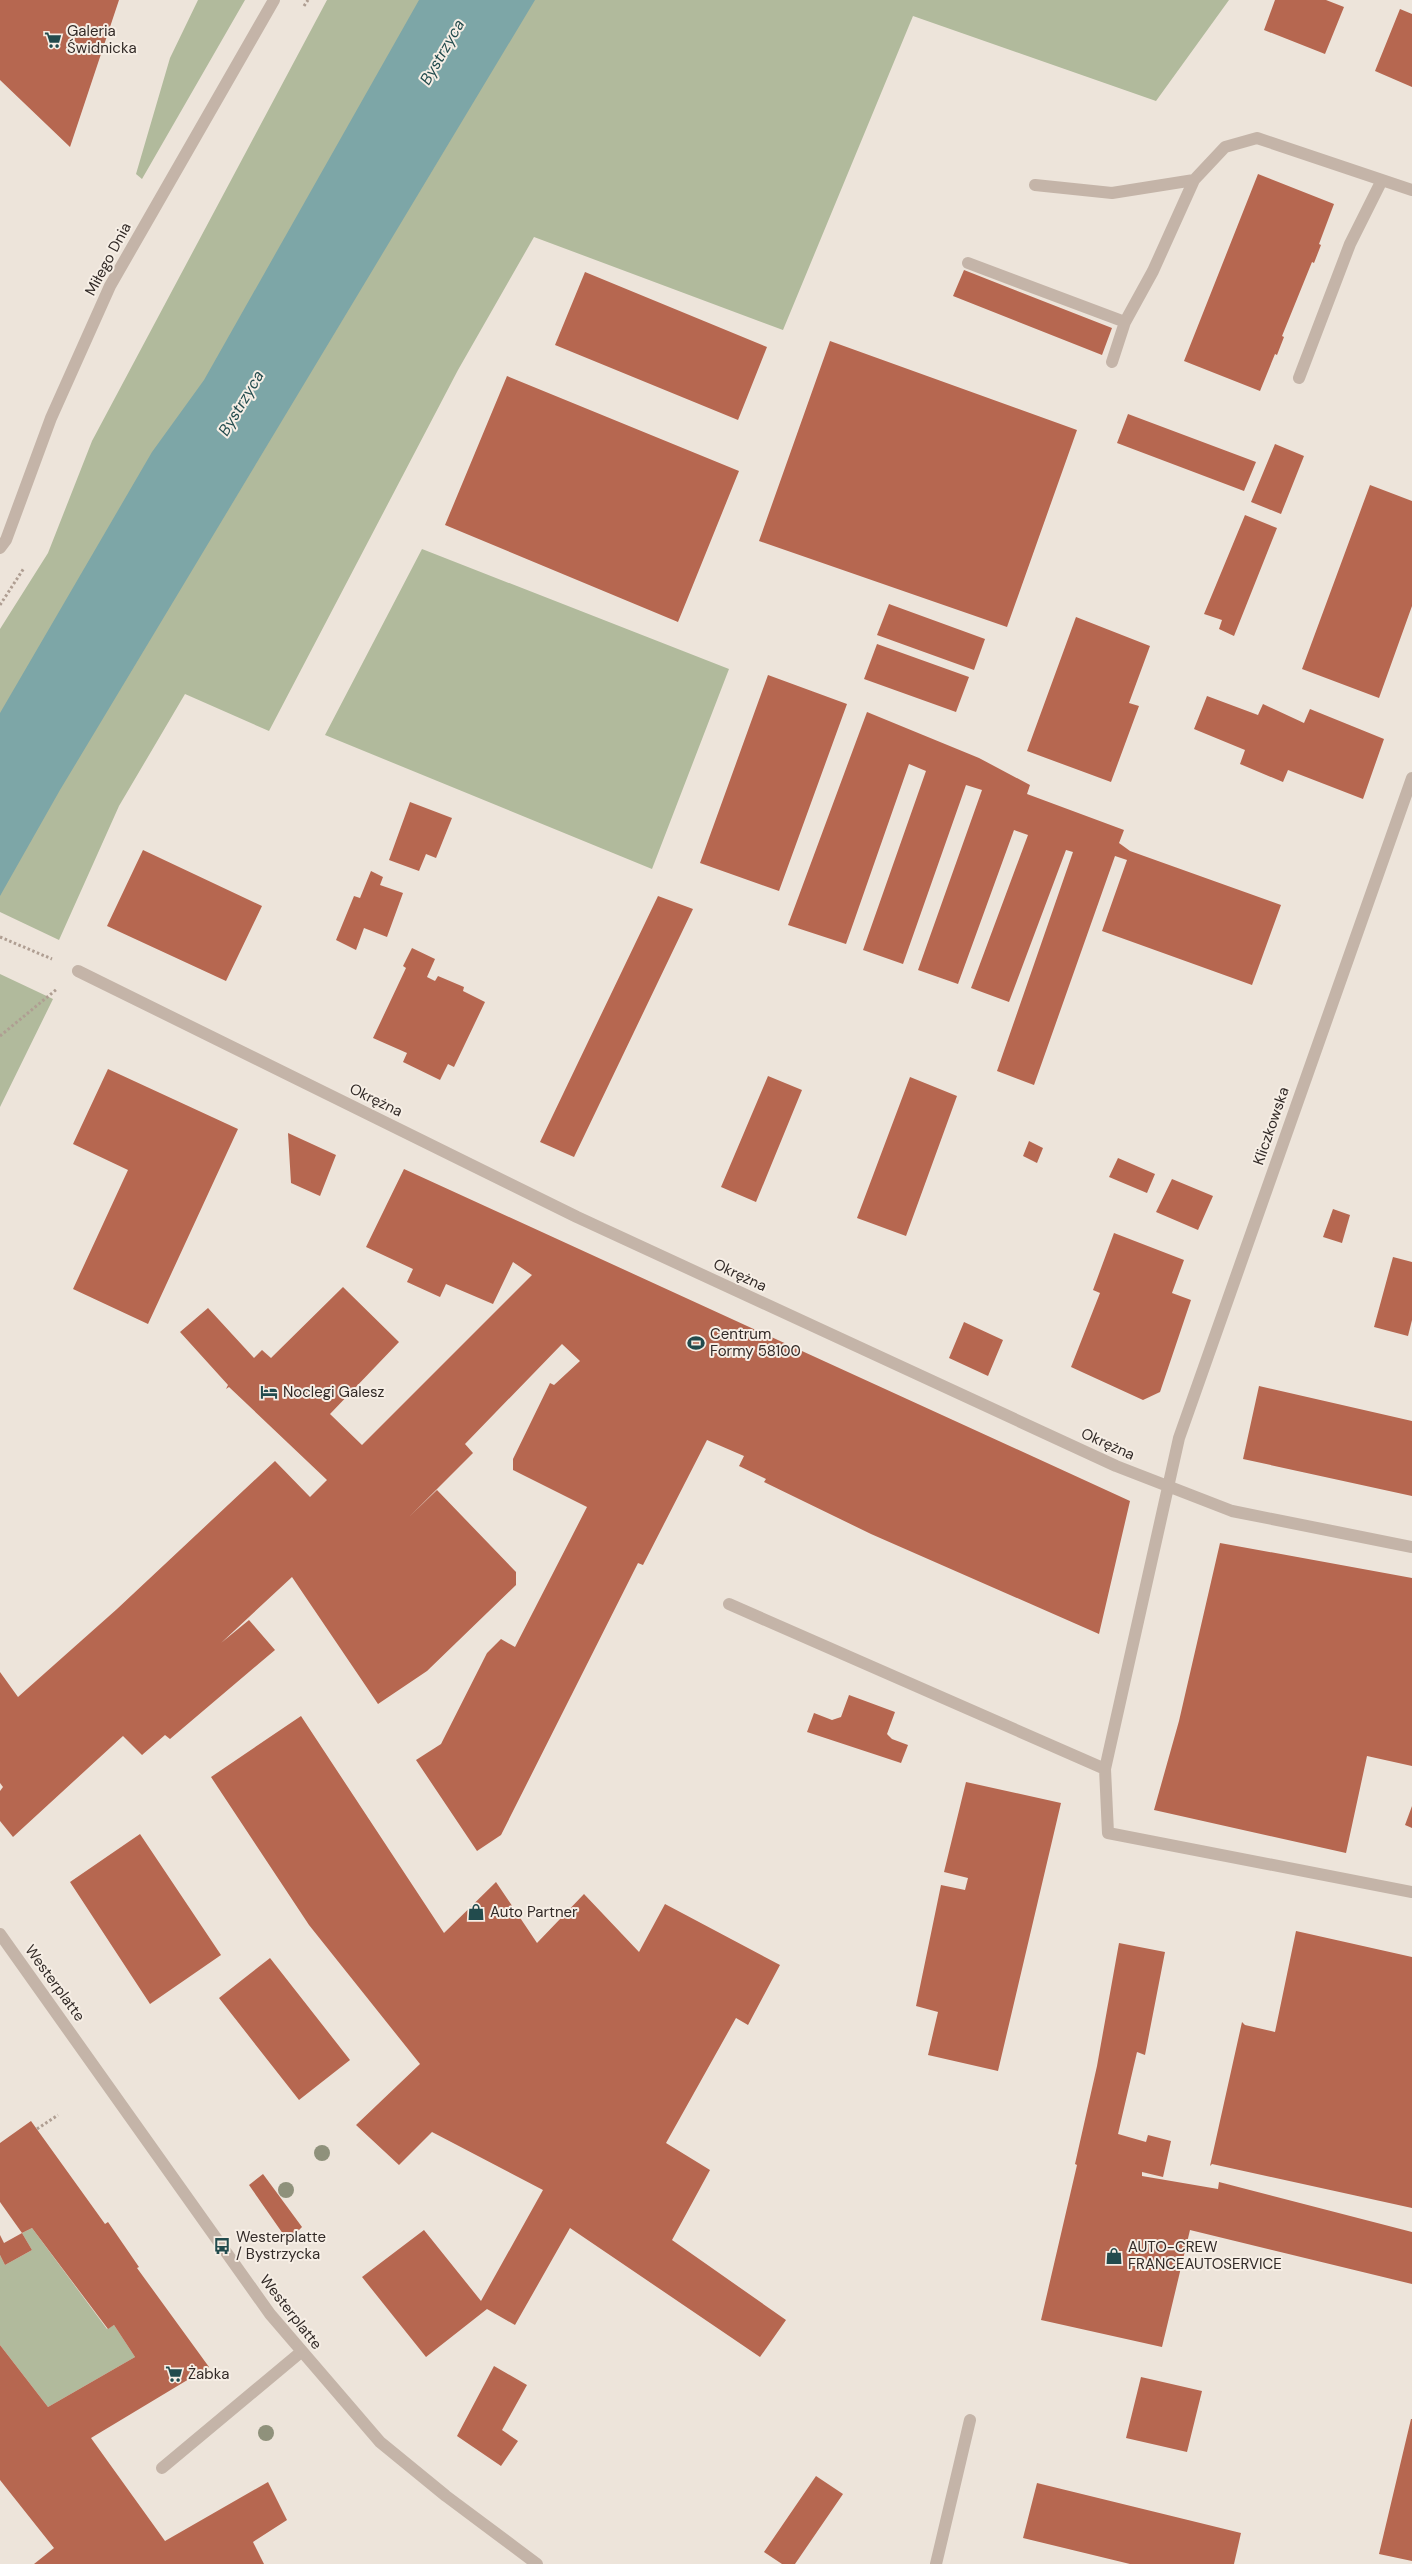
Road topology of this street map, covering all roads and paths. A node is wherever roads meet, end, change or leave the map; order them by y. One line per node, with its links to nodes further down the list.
1 (274, 0): 12 (street, Miłego Dnia)
2 (308, 0): 3 (path)
3 (303, 9)
4 (1194, 180): 5 (street); 6 (street); 9 (street)
5 (1382, 180): 7 (street); 11 (street)
6 (1035, 185)
7 (1412, 190)
8 (968, 263): 9 (street)
9 (1125, 322): 10 (street)
10 (1112, 362)
11 (1299, 378)
12 (0, 548)
13 (26, 563): 14 (path)
14 (0, 605)
15 (1412, 778): 19 (street, Kliczkowska)
16 (1, 937): 17 (path)
17 (78, 971): 18 (path); 19 (street, Okrężna)
18 (0, 1036)
19 (1166, 1487): 20 (street, Okrężna); 22 (street, Kliczkowska)
20 (1412, 1547)
21 (729, 1604): 22 (street)
22 (1105, 1769): 23 (street, Kliczkowska)
23 (1412, 1892)
24 (0, 1934): 27 (street, Westerplatte)
25 (58, 2115): 26 (path)
26 (37, 2129)
27 (301, 2352): 29 (street); 30 (street, Westerplatte)
28 (970, 2420): 31 (street)
29 (162, 2468)
30 (537, 2564)
31 (936, 2564)

